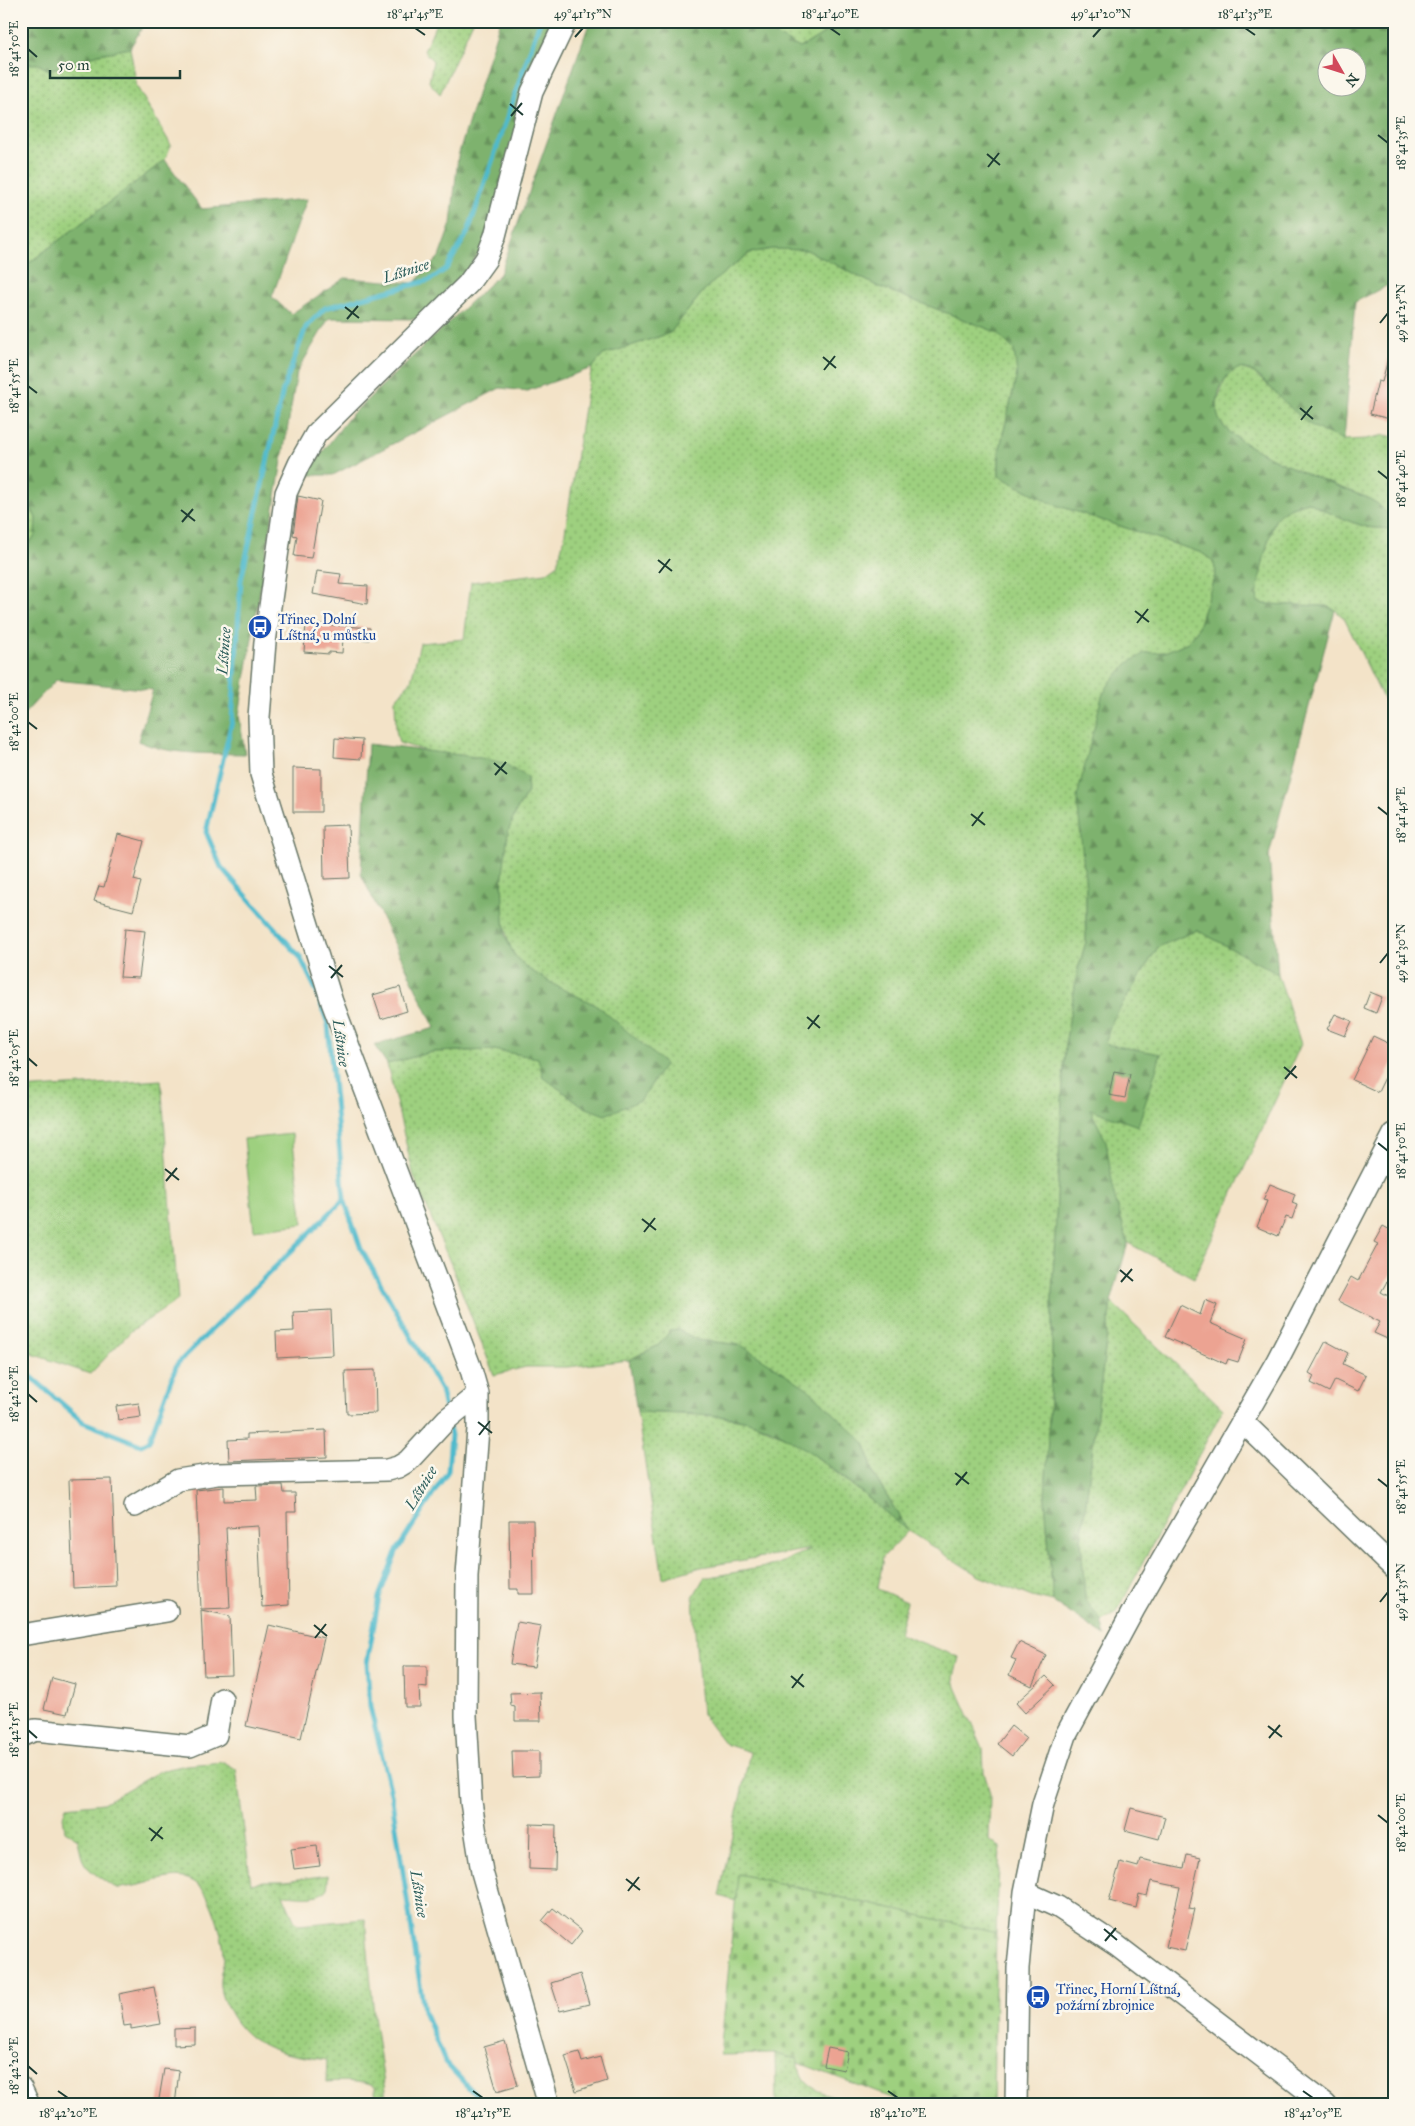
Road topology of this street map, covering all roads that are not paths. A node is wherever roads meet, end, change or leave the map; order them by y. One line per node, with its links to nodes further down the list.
1 (566, 21): 3 (street)
2 (1394, 1134): 4 (street)
3 (478, 1394): 5 (street); 14 (street)
4 (1243, 1422): 6 (street); 11 (street)
5 (135, 1506)
6 (1394, 1568)
7 (167, 1611): 8 (street)
8 (21, 1635)
9 (222, 1699): 10 (street)
10 (21, 1736)
11 (1025, 1892): 15 (street); 16 (street)
12 (21, 2088): 13 (street)
13 (29, 2105)
14 (549, 2105)
15 (1016, 2105)
16 (1326, 2105)

